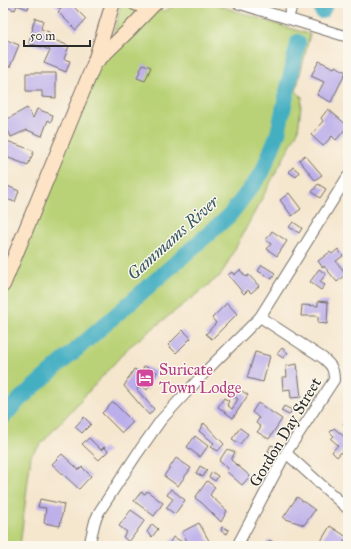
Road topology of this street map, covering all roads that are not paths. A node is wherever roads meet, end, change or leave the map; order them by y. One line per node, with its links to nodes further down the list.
1 (114, 3): 8 (main road)
2 (135, 3): 3 (main road)
3 (155, 3): 8 (main road)
4 (237, 3): 6 (street)
5 (293, 3): 6 (street)
6 (288, 18): 7 (street)
7 (348, 37)
8 (94, 64): 10 (main road)
9 (348, 176): 11 (street)
10 (3, 285)
11 (260, 317): 12 (street, Gordon Day Street); 14 (street)
12 (286, 453): 13 (street); 15 (street, Gordon Day Street)
13 (348, 509)
14 (89, 546)
15 (237, 546)

